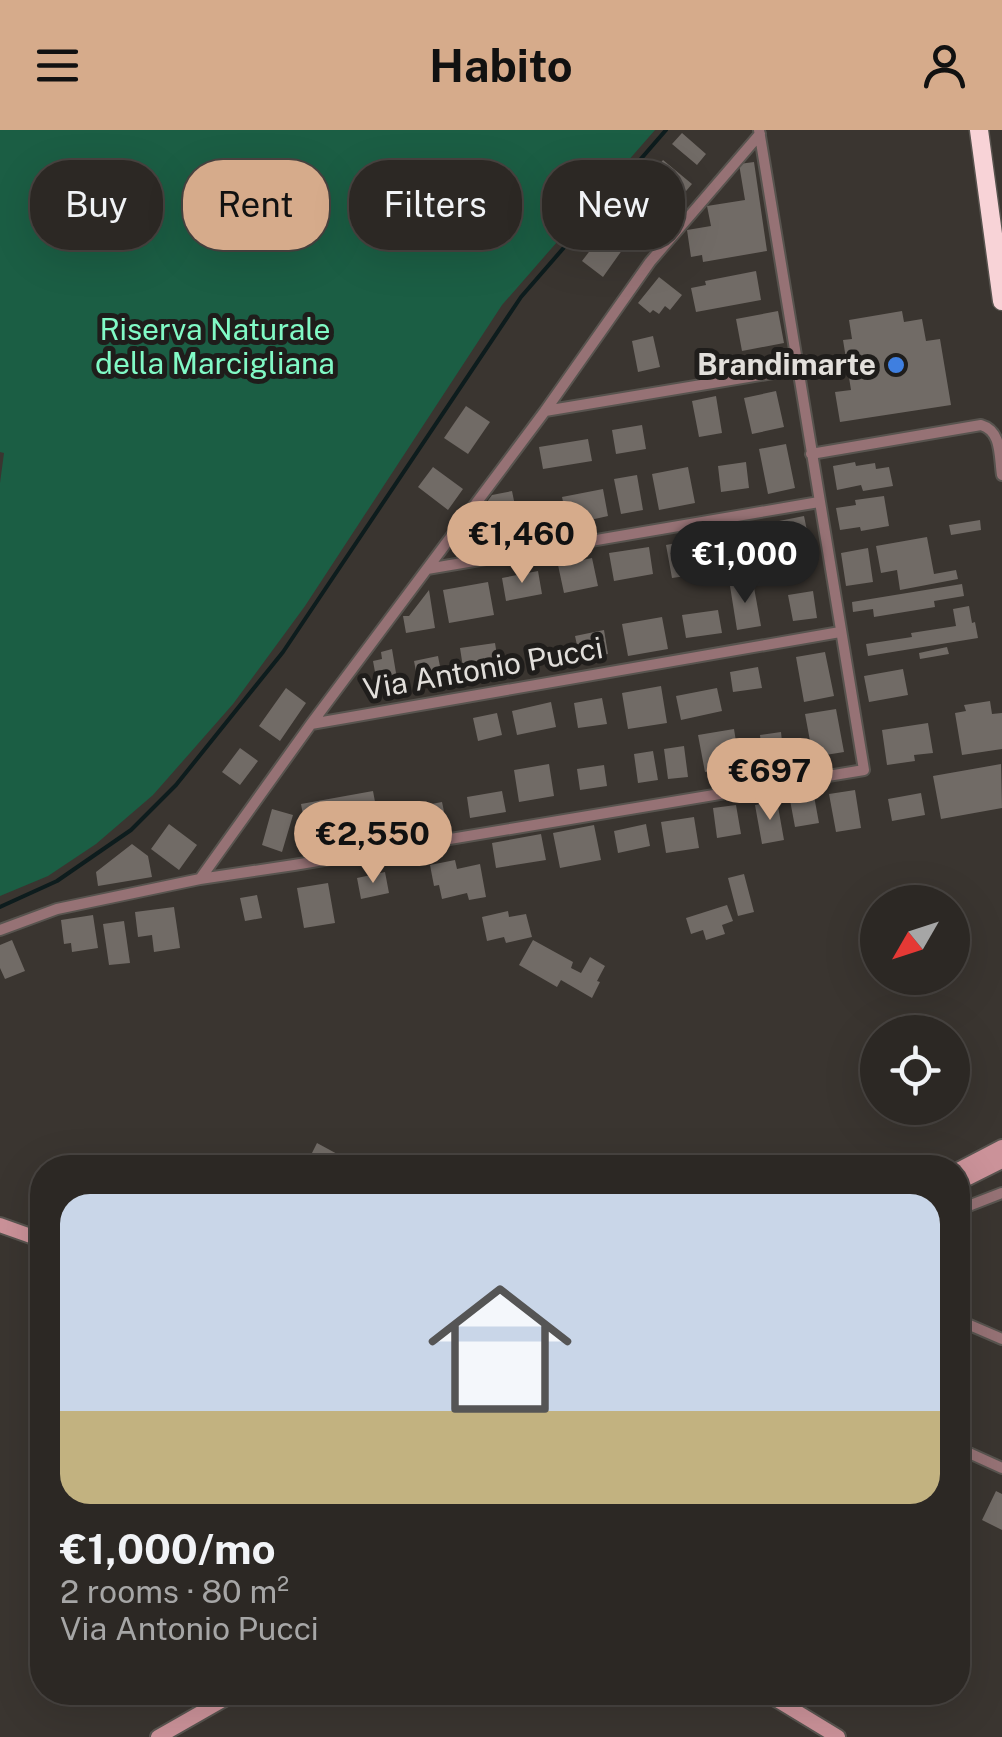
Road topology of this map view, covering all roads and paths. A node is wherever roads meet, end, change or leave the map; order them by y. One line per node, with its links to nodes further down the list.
1 (979, 130): 3 (highway)
2 (759, 132): 4 (street); 5 (street)
3 (1002, 301)
4 (797, 369): 5 (street); 6 (street)
5 (545, 411): 9 (street)
6 (811, 454): 7 (street); 8 (street)
7 (1002, 474)
8 (820, 502): 9 (street); 10 (street)
9 (426, 570): 11 (street)
10 (840, 632): 11 (street, Via Antonio Pucci); 12 (street)
11 (311, 724): 12 (street)
12 (200, 879): 13 (street)
13 (0, 930)
14 (1002, 1147): 16 (street)
15 (1002, 1161): 17 (street)
16 (970, 1164)
17 (970, 1177)
18 (1002, 1193): 19 (street)
19 (970, 1205)
20 (0, 1225): 21 (street)
21 (30, 1236)
22 (970, 1325): 23 (street)
23 (1002, 1339)
24 (970, 1453): 25 (street)
25 (1002, 1468)
26 (214, 1705): 28 (street)
27 (785, 1705): 29 (street)
28 (158, 1737)
29 (838, 1737)

